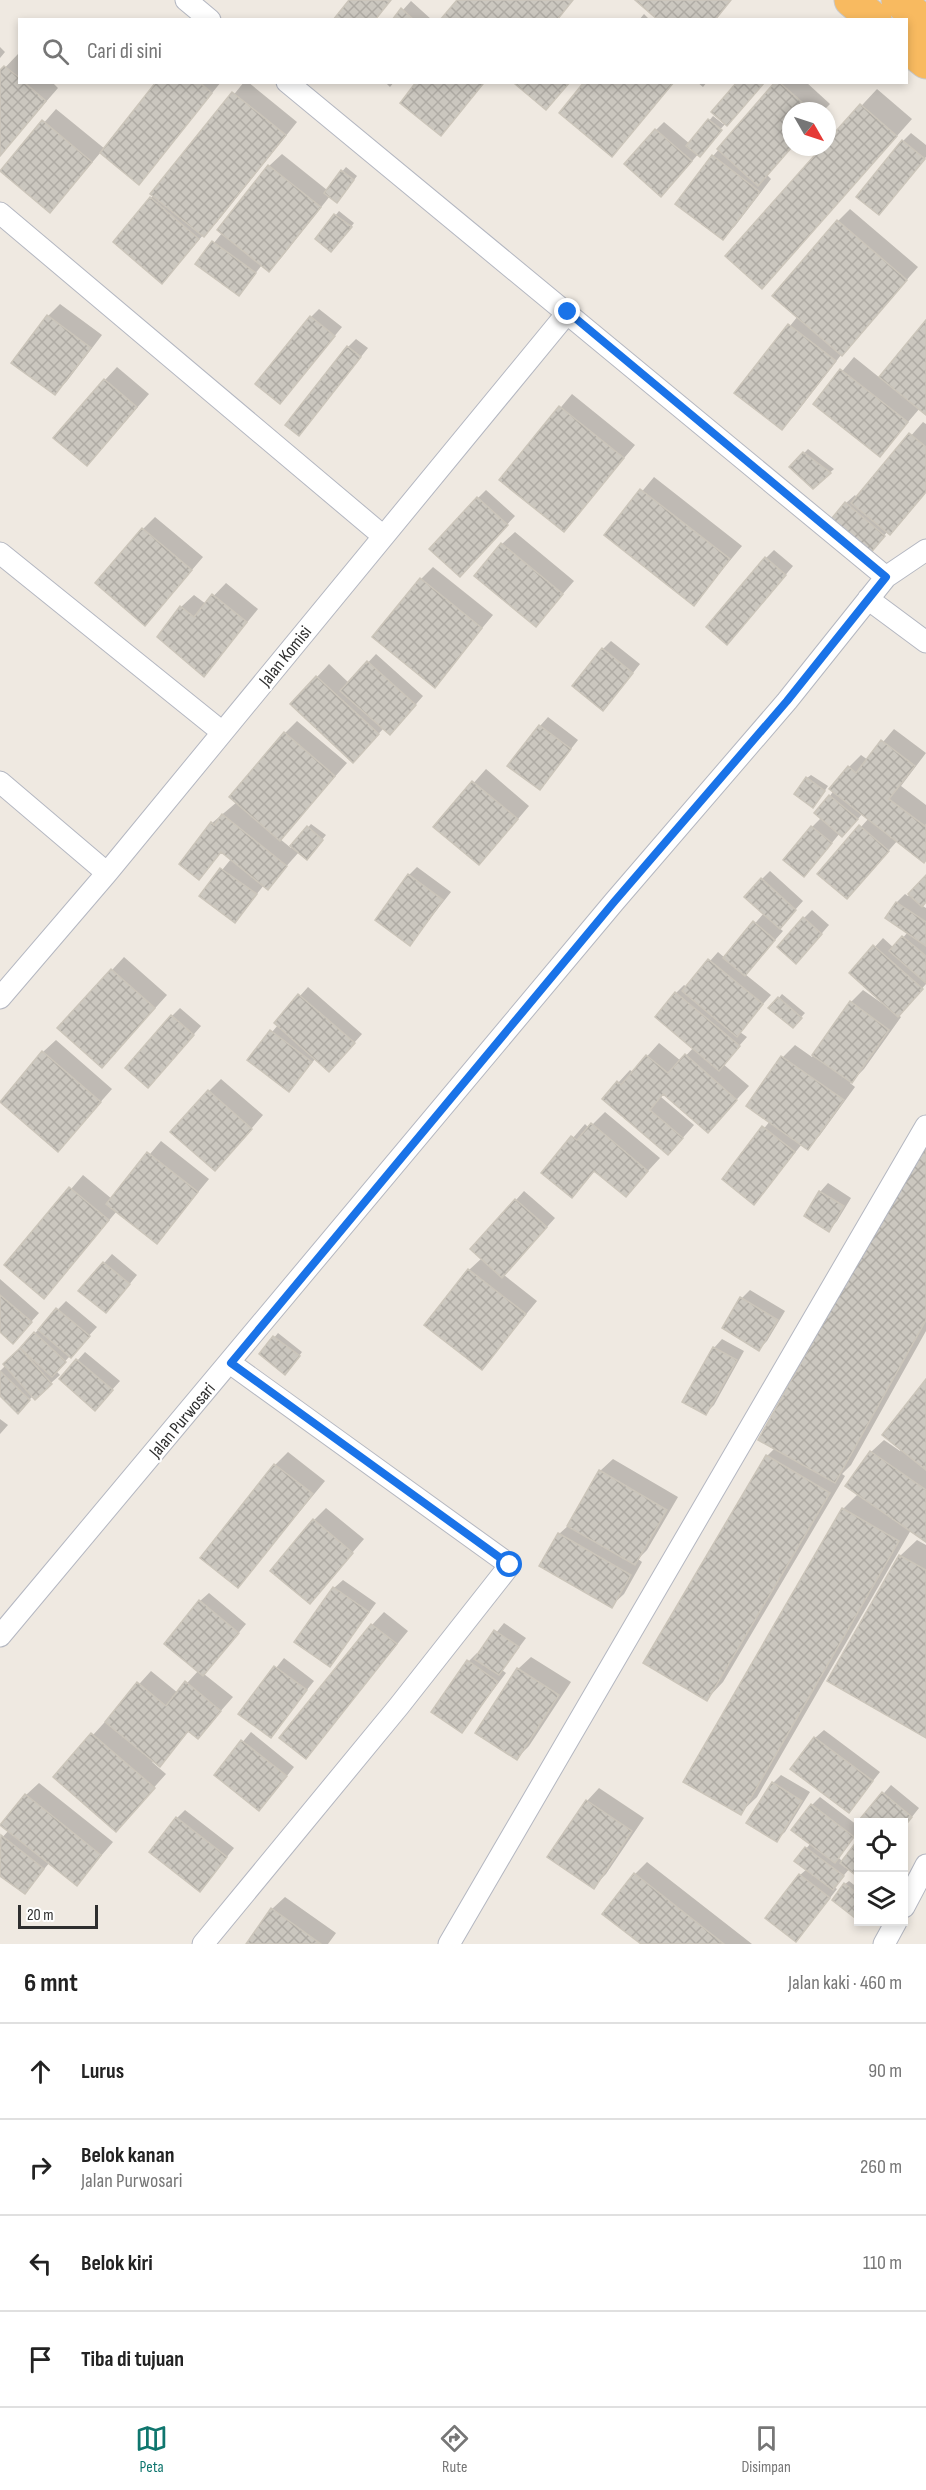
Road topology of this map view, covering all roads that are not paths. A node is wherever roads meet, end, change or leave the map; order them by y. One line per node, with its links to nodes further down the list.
1 (186, 0): 4 (street)
2 (851, 0): 5 (highway)
3 (898, 0): 6 (highway)
4 (208, 18)
5 (873, 18)
6 (926, 24)
7 (908, 48): 8 (highway)
8 (926, 62)
9 (289, 84): 11 (street)
10 (0, 213): 12 (street)
11 (568, 312): 12 (street, Jalan Komisi); 15 (street)
12 (383, 536): 18 (street, Jalan Komisi)
13 (926, 550): 15 (street, Jalan Purwosari)
14 (0, 553): 18 (street)
15 (886, 577): 16 (street, Jalan Purwosari)
16 (868, 599): 17 (street); 23 (street, Jalan Purwosari)
17 (926, 642)
18 (222, 732): 20 (street, Jalan Komisi)
19 (0, 782): 20 (street)
20 (107, 873): 21 (street, Jalan Komisi)
21 (0, 998)
22 (926, 1126): 29 (street)
23 (231, 1363): 24 (street, Jalan Purwosari); 28 (street)
24 (0, 1636)
25 (926, 1866): 26 (street)
26 (908, 1898)
27 (894, 1926): 30 (street)
28 (203, 1944)
29 (449, 1944)
30 (884, 1944)

